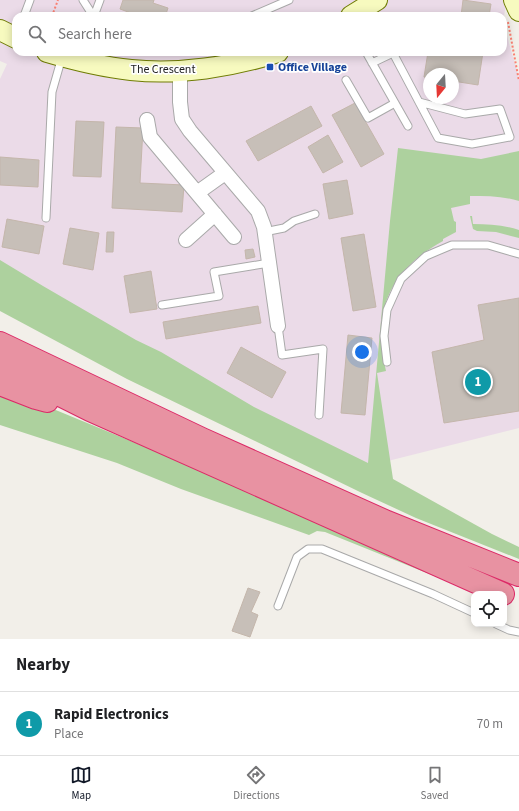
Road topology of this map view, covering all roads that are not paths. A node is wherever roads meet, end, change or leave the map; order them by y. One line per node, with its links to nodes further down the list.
1 (30, 0): 6 (lane)
2 (83, 0): 7 (lane)
3 (100, 0): 8 (lane)
4 (289, 0): 9 (lane)
5 (377, 0): 10 (street)
6 (26, 12)
7 (90, 12)
8 (95, 12)
9 (261, 12)
10 (358, 12)
11 (55, 56): 29 (lane)
12 (65, 56): 19 (street, The Crescent)
13 (266, 56): 17 (street, The Crescent)
14 (368, 56): 18 (lane)
15 (387, 56): 18 (lane)
16 (395, 56): 21 (lane)
17 (231, 58): 19 (street, The Crescent)
18 (372, 63): 22 (lane)
19 (180, 71): 25 (street)
20 (346, 80): 22 (lane)
21 (419, 102): 21 (lane)
22 (395, 103): 24 (lane)
23 (146, 120): 26 (street)
24 (408, 126)
25 (225, 173): 26 (street); 30 (street)
26 (197, 193): 27 (street)
27 (215, 214): 31 (street); 32 (street)
28 (315, 214): 30 (lane)
29 (46, 218)
30 (264, 232): 34 (street)
31 (234, 237)
32 (186, 240)
33 (519, 254): 39 (lane)
34 (269, 263): 35 (lane); 36 (street)
35 (162, 305)
36 (278, 326): 44 (lane)
37 (0, 328): 41 (highway)
38 (0, 343): 41 (highway)
39 (387, 362)
40 (0, 365): 43 (highway)
41 (64, 373): 45 (highway)
42 (0, 384): 43 (highway)
43 (90, 410): 46 (highway)
44 (319, 415)
45 (519, 575)
46 (496, 591)
47 (507, 596): 48 (highway)
48 (519, 601)
49 (278, 606): 50 (lane)
50 (471, 612)
51 (502, 627): 52 (lane)
52 (519, 632)

